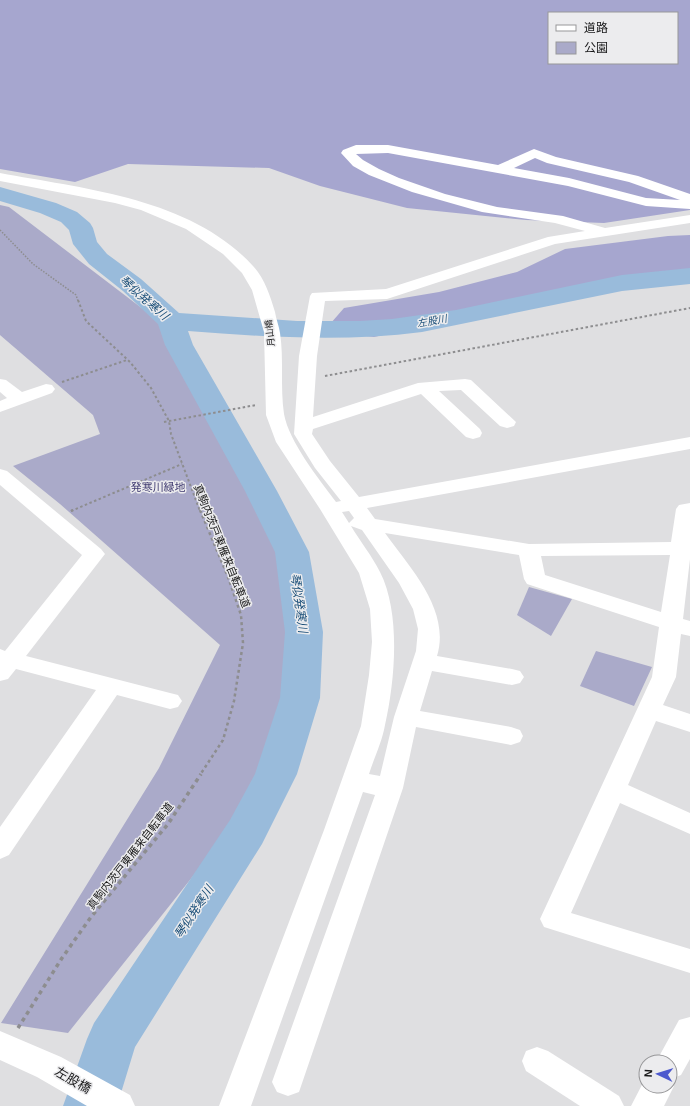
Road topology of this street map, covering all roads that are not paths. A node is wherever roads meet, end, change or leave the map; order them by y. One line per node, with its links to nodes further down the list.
1 (501, 169): 3 (street); 4 (street); 6 (street)
2 (0, 177): 19 (street, 月山橋)
3 (690, 199)
4 (690, 206)
5 (690, 219): 6 (street)
6 (606, 232): 13 (street)
7 (0, 384): 10 (street)
8 (52, 386): 10 (street)
9 (424, 387): 12 (street); 13 (street); 14 (street)
10 (19, 398): 11 (street)
11 (0, 407)
12 (507, 422)
13 (304, 426): 17 (street)
14 (473, 433)
15 (690, 443): 17 (street)
16 (2, 481): 25 (street)
17 (354, 504): 19 (street); 20 (street)
18 (690, 509): 21 (street)
19 (334, 516): 20 (street); 33 (street, 月山橋)
20 (368, 524): 22 (street); 24 (street)
21 (681, 548): 22 (street); 23 (street)
22 (529, 550): 23 (street)
23 (681, 626): 29 (street)
24 (423, 662): 26 (street); 30 (street)
25 (4, 663): 27 (street)
26 (512, 677)
27 (111, 686): 28 (street); 37 (street)
28 (170, 701)
29 (650, 710): 31 (street); 35 (street)
30 (406, 717): 32 (street); 34 (street)
31 (690, 722)
32 (511, 736)
33 (354, 781): 34 (street); 46 (street, 月山橋)
34 (390, 788): 43 (street)
35 (613, 789): 36 (street); 38 (street)
36 (690, 824)
37 (0, 848)
38 (690, 961)
39 (690, 1030): 41 (street)
40 (8, 1039): 45 (main road, 左股橋)
41 (676, 1054)
42 (537, 1061): 47 (street)
43 (288, 1082)
44 (654, 1094): 48 (street)
45 (118, 1106)
46 (236, 1106)
47 (608, 1106)
48 (647, 1106)

